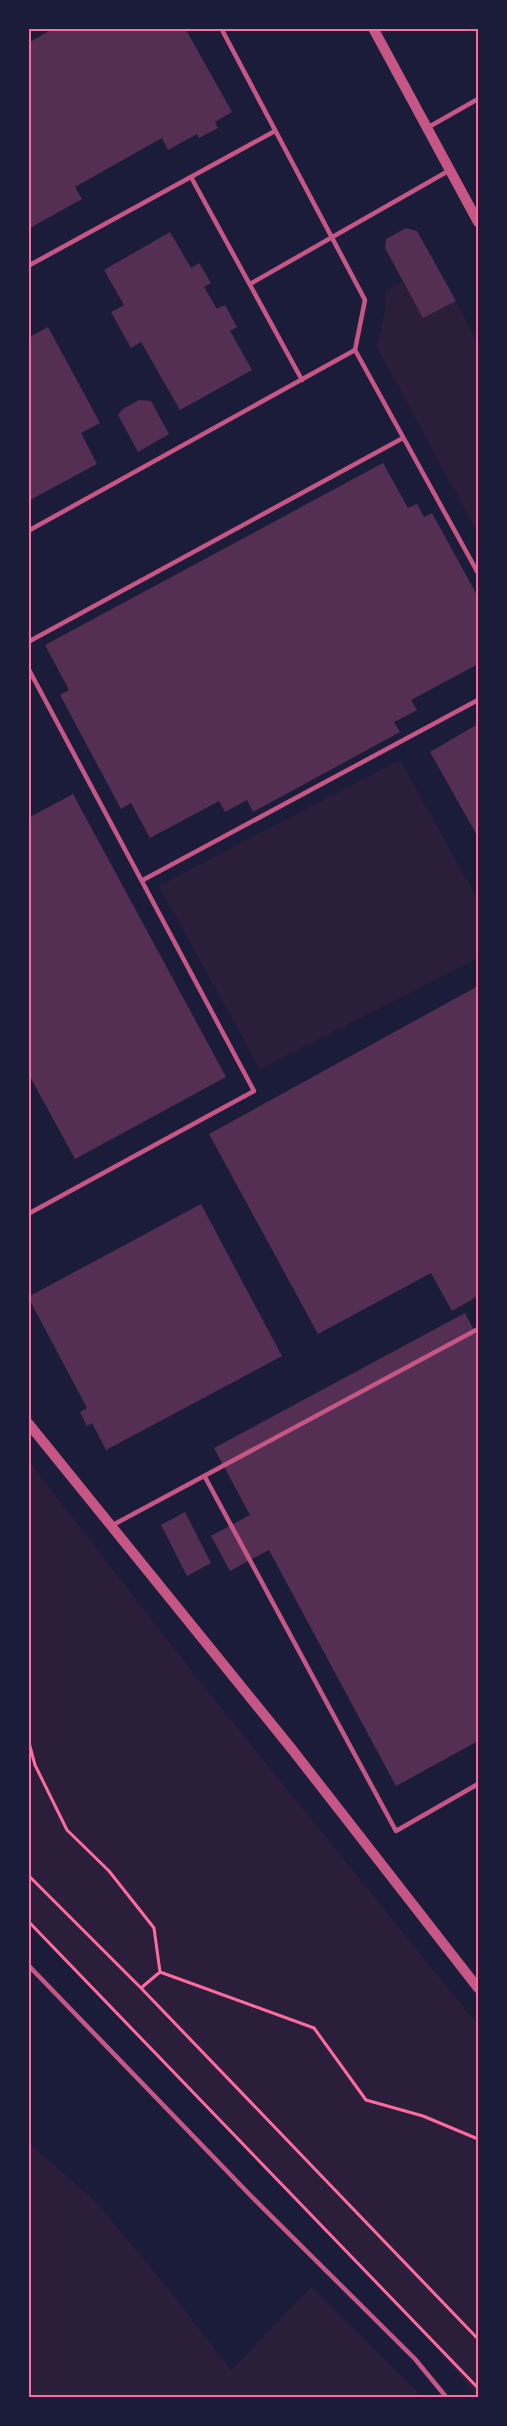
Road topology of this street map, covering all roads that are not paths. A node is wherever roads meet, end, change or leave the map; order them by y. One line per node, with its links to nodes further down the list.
1 (221, 28): 5 (lane)
2 (373, 28): 4 (street)
3 (478, 99): 4 (lane)
4 (427, 128): 6 (street)
5 (275, 131): 7 (lane); 9 (lane)
6 (450, 170): 8 (street); 9 (lane)
7 (191, 177): 10 (lane); 11 (lane)
8 (478, 222)
9 (332, 238): 11 (lane); 12 (lane)
10 (28, 266)
11 (250, 284): 13 (lane)
12 (355, 350): 13 (lane); 14 (lane)
13 (302, 380): 15 (lane)
14 (403, 438): 16 (lane); 17 (lane)
15 (28, 531)
16 (478, 573)
17 (28, 642)
18 (28, 668): 20 (lane)
19 (478, 700): 20 (lane)
20 (143, 880): 21 (lane)
21 (28, 1214)
22 (478, 1329): 24 (lane)
23 (28, 1423): 25 (street)
24 (205, 1477): 25 (lane); 26 (lane)
25 (111, 1526): 28 (street)
26 (478, 1784)
27 (28, 1965): 29 (lane)
28 (478, 1988)
29 (447, 2397)

